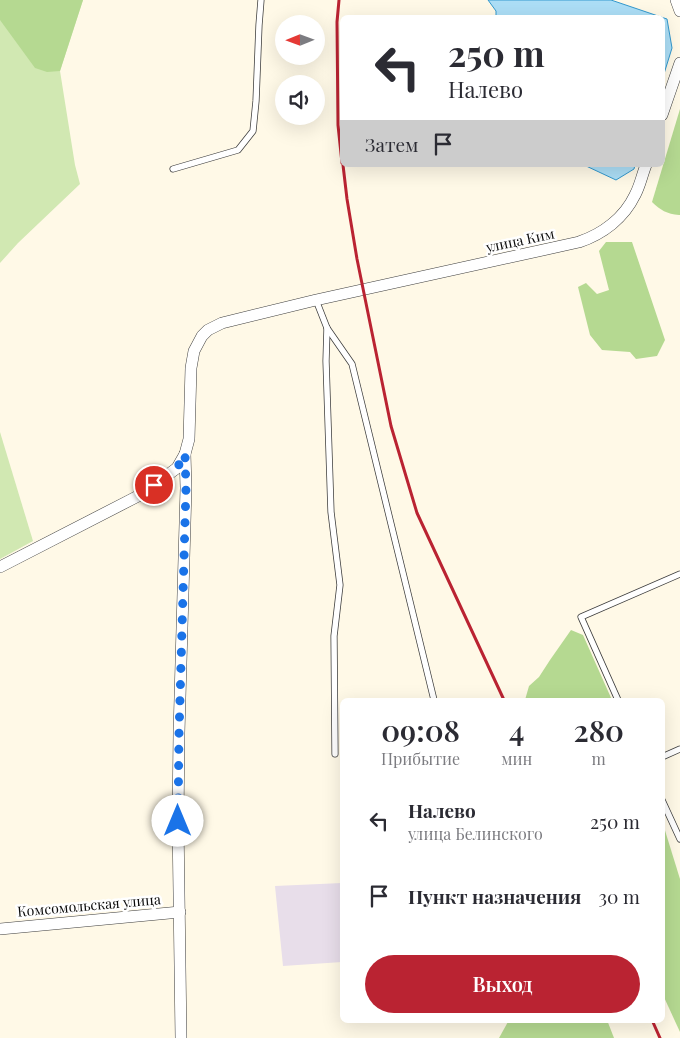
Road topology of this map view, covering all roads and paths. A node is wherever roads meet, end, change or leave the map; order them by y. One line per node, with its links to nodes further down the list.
1 (261, 0): 7 (lane)
2 (676, 0): 3 (street)
3 (680, 11)
4 (680, 63): 5 (street)
5 (665, 106)
6 (645, 167): 8 (street, улица Ким)
7 (172, 169)
8 (316, 300): 9 (lane); 10 (street, улица Ким)
9 (327, 328): 13 (lane); 16 (lane)
10 (185, 454): 11 (street); 20 (street, улица Ким)
11 (0, 567)
12 (680, 574): 14 (lane)
13 (434, 698)
14 (617, 698)
15 (680, 749): 17 (lane)
16 (335, 754)
17 (665, 756)
18 (665, 806): 19 (lane)
19 (680, 839)
20 (180, 912): 21 (street, Комсомольская улица); 22 (street, улица Ким)
21 (0, 929)
22 (181, 1038)

